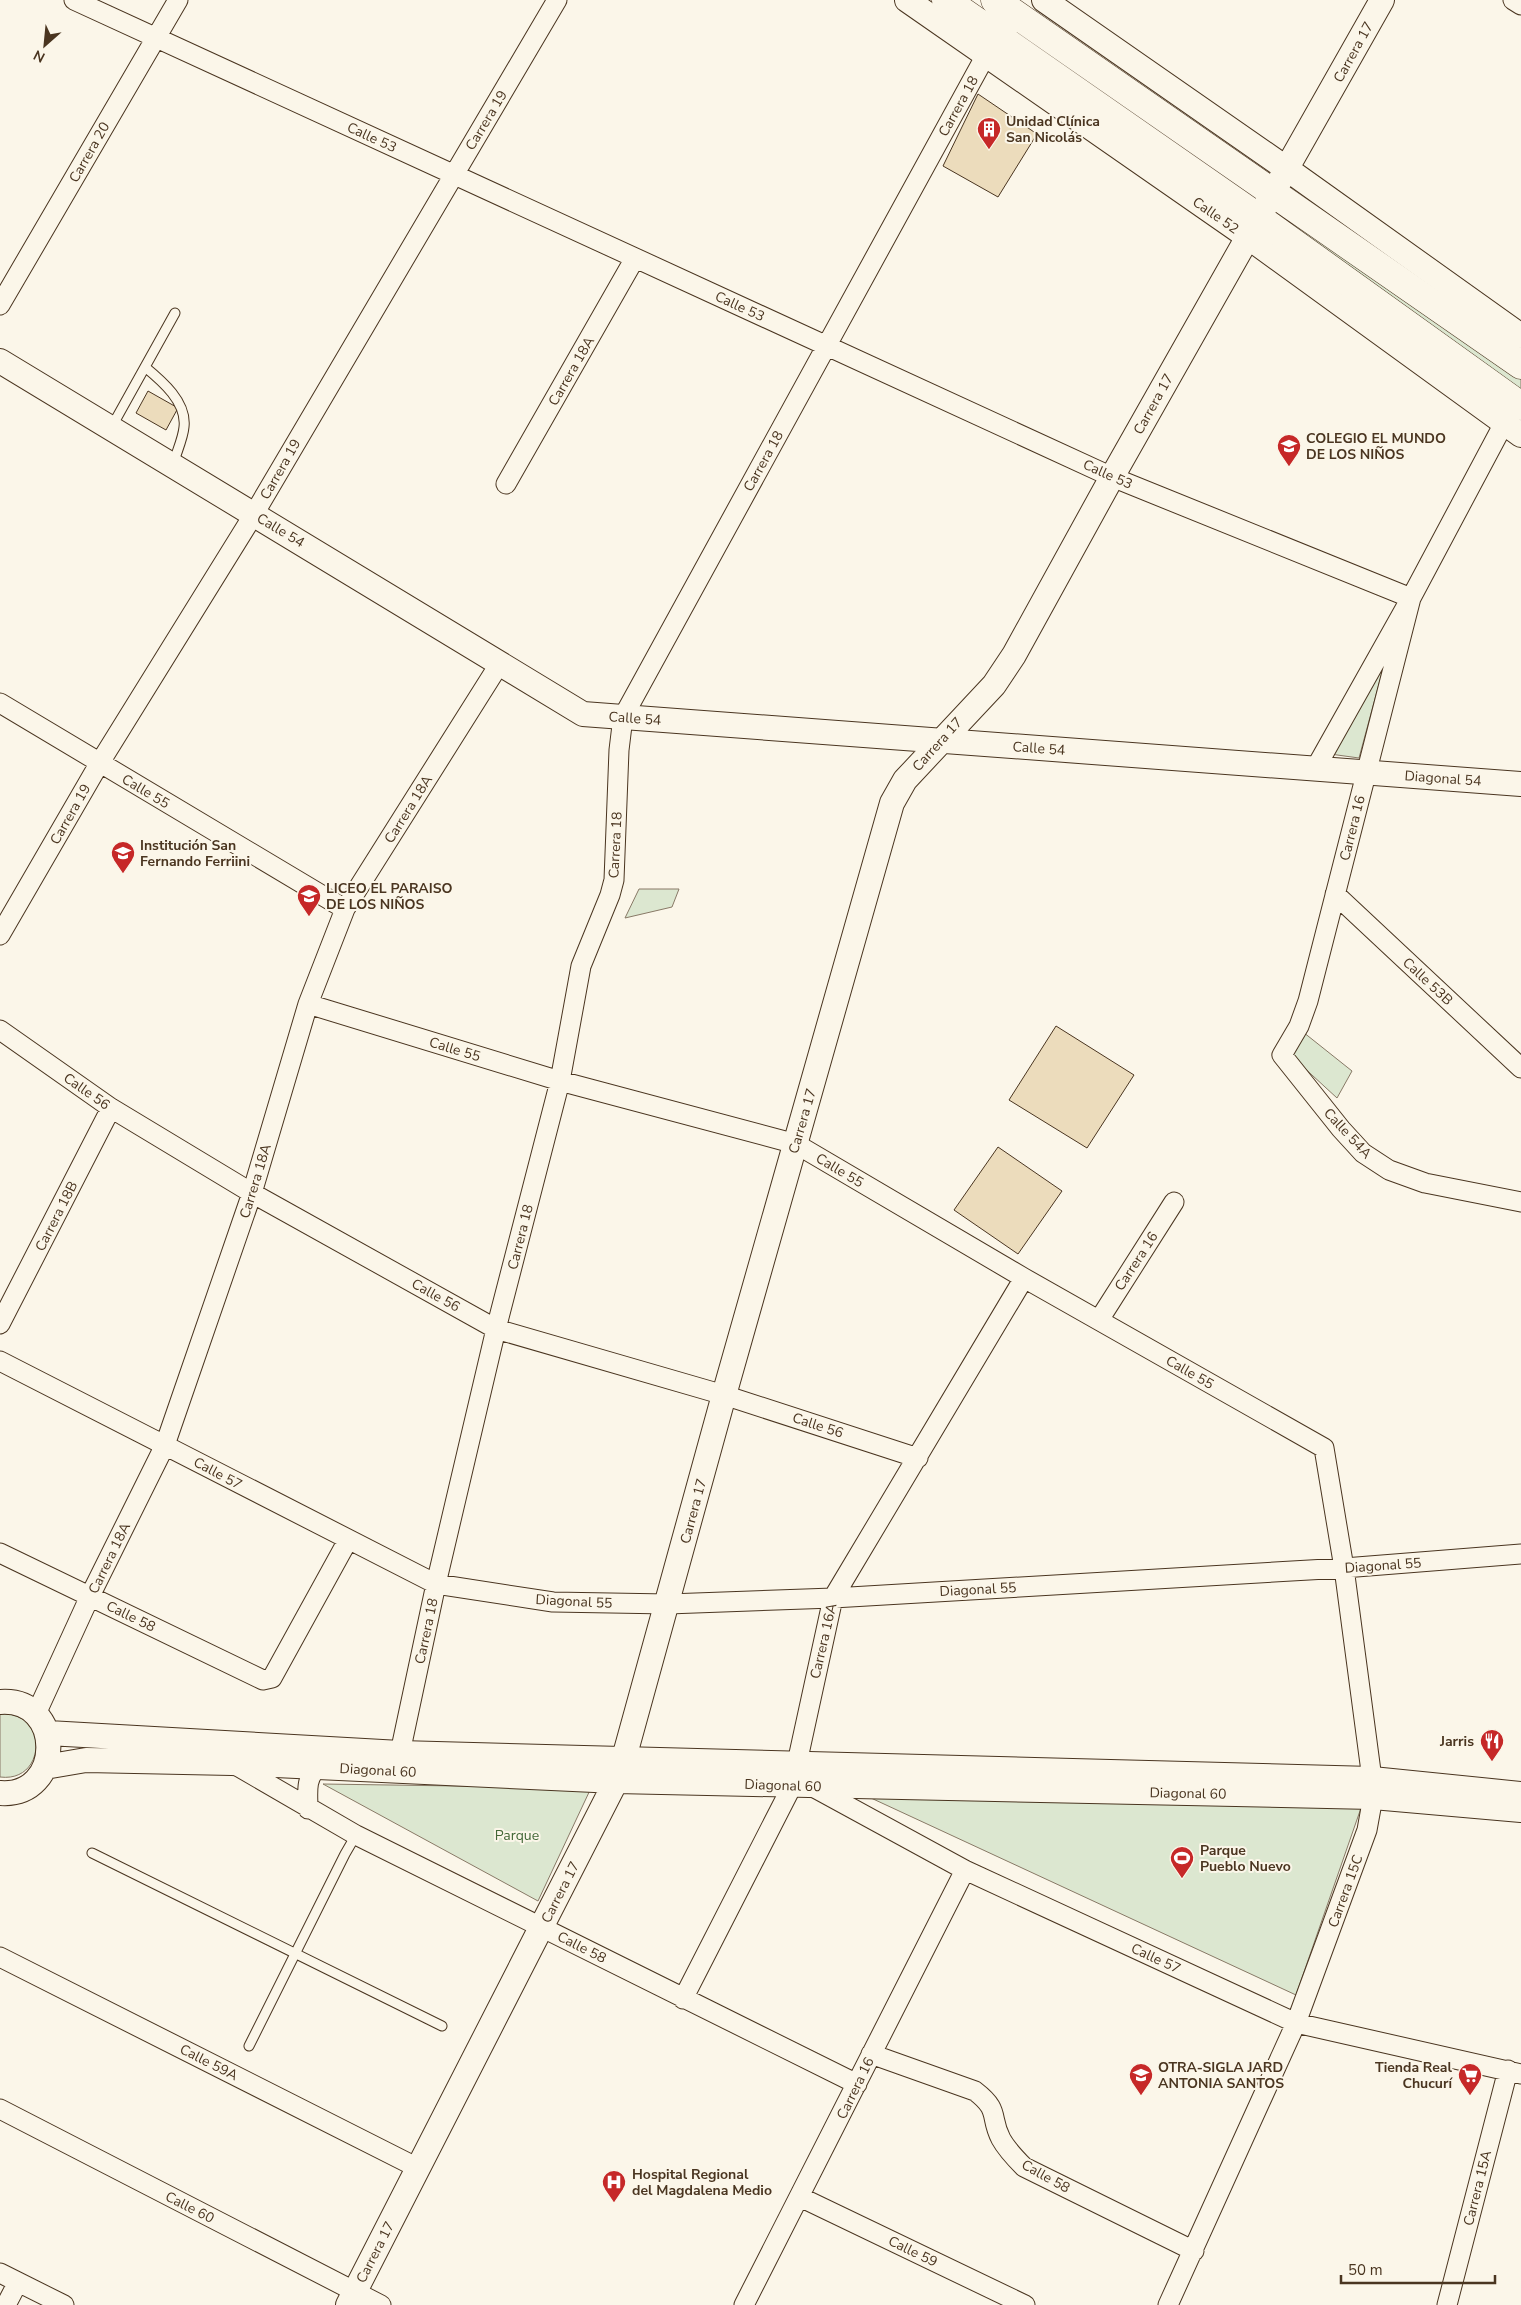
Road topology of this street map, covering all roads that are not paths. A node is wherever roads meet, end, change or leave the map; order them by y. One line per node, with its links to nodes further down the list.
1 (74, 0): 11 (street, Calle 53)
2 (178, 0): 11 (street, Carrera 20)
3 (556, 0): 14 (street, Carrera 19)
4 (907, 0): 12 (street, Calle 52)
5 (946, 0): 12 (main road, Calle 52)
6 (1044, 0): 13 (street)
7 (1382, 0): 13 (street, Carrera 17)
8 (1513, 0): 10 (street)
9 (1009, 4): 15 (main road)
10 (1521, 5)
11 (156, 38): 14 (street, Calle 53); 18 (street, Carrera 20)
12 (992, 45): 16 (main road, Calle 52); 21 (street, Carrera 18)
13 (1287, 168): 15 (street, Carrera 17); 20 (street)
14 (454, 174): 17 (street, Calle 53); 30 (street, Carrera 19)
15 (1273, 193): 16 (street, Carrera 17); 23 (main road)
16 (1253, 228): 25 (main road, Calle 52); 28 (street, Carrera 17)
17 (635, 258): 21 (street, Calle 53); 29 (street, Carrera 18A)
18 (0, 305)
19 (175, 313): 24 (lane)
20 (1521, 336)
21 (827, 346): 28 (street, Calle 53); 34 (street, Carrera 18)
22 (0, 361): 26 (street, Calle 54)
23 (1521, 365)
24 (145, 367): 26 (lane); 27 (lane)
25 (1516, 416): 31 (street, Carrera 16)
26 (111, 428): 27 (street, Calle 54)
27 (172, 465): 30 (street, Calle 54)
28 (1112, 477): 31 (street, Calle 53); 35 (street, Carrera 17)
29 (506, 484)
30 (254, 514): 32 (street, Calle 54); 36 (street, Carrera 19)
31 (1411, 598): 37 (street, Carrera 16); 38 (street, Carrera 16)
32 (500, 662): 34 (street, Calle 54); 41 (street, Carrera 18A)
33 (0, 703): 36 (street, Calle 55)
34 (623, 717): 35 (street, Calle 54); 47 (street, Carrera 18)
35 (940, 741): 37 (street, Calle 54); 49 (street, Carrera 17)
36 (99, 764): 41 (street, Calle 55); 42 (street, Carrera 19)
37 (1315, 769): 38 (street, Calle 54)
38 (1366, 772): 39 (street, Diagonal 54); 40 (street, Carrera 16)
39 (1521, 784)
40 (1335, 894): 45 (street, Carrera 16); 46 (street, Calle 53B)
41 (345, 909): 43 (street, Carrera 18A)
42 (0, 935)
43 (308, 1004): 47 (street, Calle 55); 50 (street, Carrera 18A)
44 (0, 1030): 48 (street, Calle 56)
45 (1282, 1055): 52 (street, Calle 54A)
46 (1521, 1068)
47 (560, 1081): 49 (street, Calle 55); 56 (street, Carrera 18)
48 (111, 1108): 50 (street, Calle 56); 55 (street, Carrera 18B)
49 (796, 1144): 53 (street, Calle 55); 58 (street, Carrera 17)
50 (252, 1193): 56 (street, Calle 56); 59 (street, Carrera 18A)
51 (1174, 1202): 54 (street, Carrera 16)
52 (1521, 1202)
53 (1024, 1278): 54 (street, Calle 55); 61 (street, Carrera 16A)
54 (1098, 1320): 60 (street, Calle 55)
55 (0, 1324)
56 (496, 1329): 58 (street, Calle 56); 66 (street, Carrera 18)
57 (0, 1361): 59 (street, Calle 57)
58 (724, 1395): 61 (street, Calle 56); 69 (street, Carrera 17)
59 (165, 1445): 62 (street, Calle 57); 67 (street, Carrera 18A)
60 (1324, 1448): 65 (street, Carrera 15C)
61 (918, 1458): 68 (street, Carrera 16A)
62 (348, 1540): 66 (street, Calle 57); 67 (street, Calle 58)
63 (0, 1553): 67 (street, Calle 58)
64 (1521, 1554): 65 (street, Diagonal 55)
65 (1344, 1568): 68 (street, Diagonal 55); 79 (street, Carrera 15C)
66 (436, 1584): 69 (street, Diagonal 55); 72 (street, Carrera 18)
67 (90, 1596): 71 (street, Carrera 18A)
68 (833, 1598): 69 (street, Diagonal 55); 77 (street, Carrera 16A)
69 (668, 1604): 73 (street, Carrera 17)
70 (0, 1702): 71 (street)
71 (42, 1724): 72 (street, Diagonal 60); 75 (street)
72 (400, 1754): 73 (street, Diagonal 60)
73 (624, 1758): 77 (street, Diagonal 60); 78 (street, Carrera 17)
74 (232, 1763): 75 (street, Diagonal 60); 76 (street, Diagonal 60); 82 (street, Calle 58)
75 (45, 1767): 80 (street)
76 (317, 1768): 78 (street, Diagonal 60); 82 (street)
77 (800, 1778): 78 (street, Diagonal 60); 79 (street, Diagonal 60); 86 (street, Calle 57); 90 (street, Carrera 16A)
78 (616, 1781): 87 (street, Carrera 17)
79 (1372, 1788): 81 (street, Diagonal 60); 83 (street, Diagonal 60); 91 (street, Carrera 15C)
80 (0, 1793)
81 (1521, 1794)
82 (308, 1809): 84 (street, Calle 58)
83 (1521, 1810)
84 (356, 1835): 87 (street, Calle 58); 88 (lane)
85 (92, 1853): 88 (lane)
86 (965, 1870): 91 (street, Calle 57); 94 (street, Carrera 16)
87 (542, 1927): 90 (street, Calle 58); 98 (street, Carrera 17)
88 (294, 1953): 92 (lane); 93 (lane)
89 (0, 1957): 98 (street, Calle 59A)
90 (684, 1999): 96 (street, Calle 58)
91 (1296, 2023): 95 (street, Calle 57); 100 (street, Carrera 15C)
92 (442, 2026)
93 (249, 2046)
94 (871, 2054): 96 (street, Carrera 16); 100 (street, Calle 58)
95 (1514, 2072): 110 (street, Carrera 15A)
96 (858, 2084): 99 (street, Carrera 16)
97 (0, 2109): 103 (street, Calle 60)
98 (418, 2168): 103 (street, Carrera 17)
99 (800, 2197): 107 (street, Carrera 16); 108 (street, Calle 59)
100 (1194, 2251): 109 (street, Carrera 15C)
101 (0, 2273): 102 (street)
102 (18, 2282): 104 (street); 105 (street)
103 (351, 2298): 106 (street, Calle 60)
104 (6, 2305)
105 (64, 2305)
106 (381, 2305)
107 (744, 2305)
108 (1025, 2305)
109 (1168, 2305)
110 (1447, 2305)

